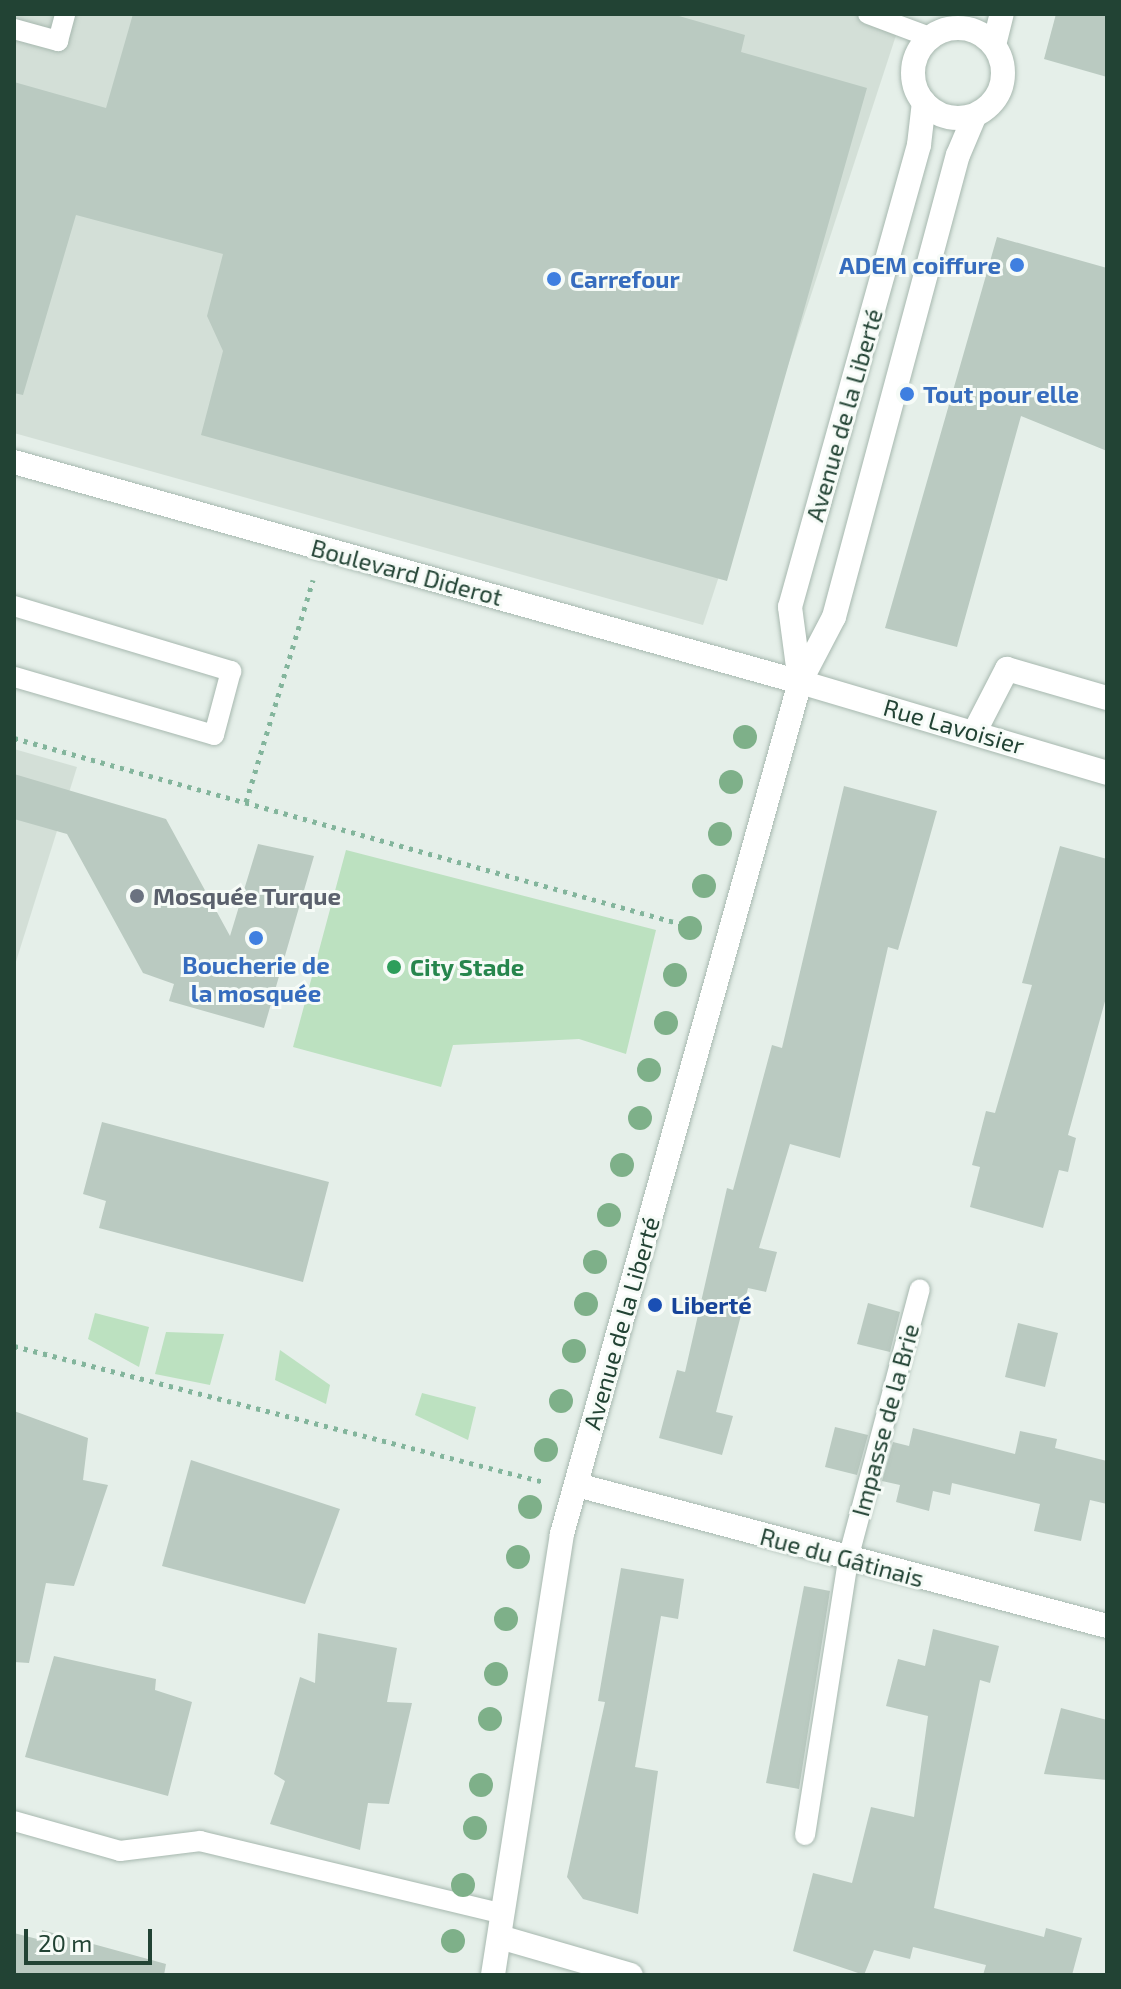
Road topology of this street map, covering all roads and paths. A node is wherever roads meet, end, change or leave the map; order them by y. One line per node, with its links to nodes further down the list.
1 (65, 14): 5 (lane)
2 (868, 14): 4 (lane)
3 (1002, 14): 6 (street)
4 (944, 27): 6 (street); 7 (street)
5 (14, 29)
6 (994, 45): 8 (street)
7 (924, 102): 8 (street); 13 (street, Avenue de la Liberté)
8 (975, 115): 13 (street, Avenue de la Liberté)
9 (14, 462): 10 (street, Boulevard Diderot)
10 (322, 549): 13 (street, Boulevard Diderot); 18 (path)
11 (14, 606): 12 (lane)
12 (14, 677)
13 (800, 682): 15 (street, Rue Lavoisier); 19 (street, Avenue de la Liberté)
14 (1107, 698): 15 (street)
15 (975, 731): 17 (street, Rue Lavoisier)
16 (14, 738): 18 (path)
17 (1107, 773)
18 (246, 802): 19 (path)
19 (729, 937): 22 (street, Avenue de la Liberté)
20 (920, 1289): 23 (lane, Impasse de la Brie)
21 (14, 1346): 22 (path)
22 (577, 1485): 23 (street, Rue du Gâtinais); 27 (street, Avenue de la Liberté)
23 (848, 1559): 24 (street, Rue du Gâtinais); 26 (lane, Impasse de la Brie)
24 (1107, 1626)
25 (14, 1821): 27 (lane)
26 (805, 1835)
27 (501, 1926): 28 (street, Avenue de la Liberté); 29 (street)
28 (493, 1975)
29 (631, 1975)

